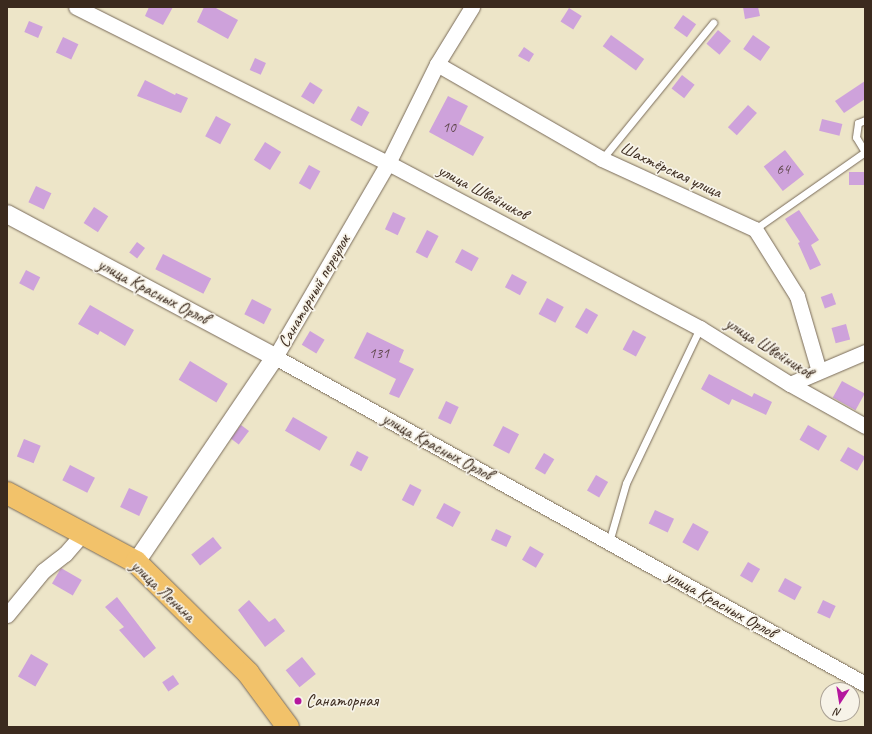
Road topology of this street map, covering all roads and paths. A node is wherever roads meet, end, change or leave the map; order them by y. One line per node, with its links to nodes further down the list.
1 (76, 7): 7 (street, улица Швейников)
2 (472, 7): 4 (street, Санаторный переулок)
3 (713, 23): 6 (lane)
4 (437, 64): 6 (street, Шахтёрская улица); 7 (street, Санаторный переулок)
5 (865, 120): 9 (lane)
6 (602, 159): 9 (street, Шахтёрская улица)
7 (388, 163): 10 (street, улица Швейников); 12 (street, Санаторный переулок)
8 (7, 214): 12 (street, улица Красных Орлов)
9 (755, 229): 13 (street)
10 (700, 328): 14 (street, улица Швейников); 18 (lane)
11 (865, 352): 13 (street)
12 (275, 357): 18 (street, улица Красных Орлов); 19 (street, Санаторный переулок)
13 (819, 371): 14 (street)
14 (790, 384): 15 (street, улица Швейников)
15 (865, 426)
16 (7, 493): 17 (main road, улица Ленина)
17 (83, 532): 19 (main road, улица Ленина); 20 (street)
18 (609, 542): 21 (street, улица Красных Орлов)
19 (136, 562): 22 (main road, улица Ленина)
20 (7, 615)
21 (865, 684)
22 (288, 727)

